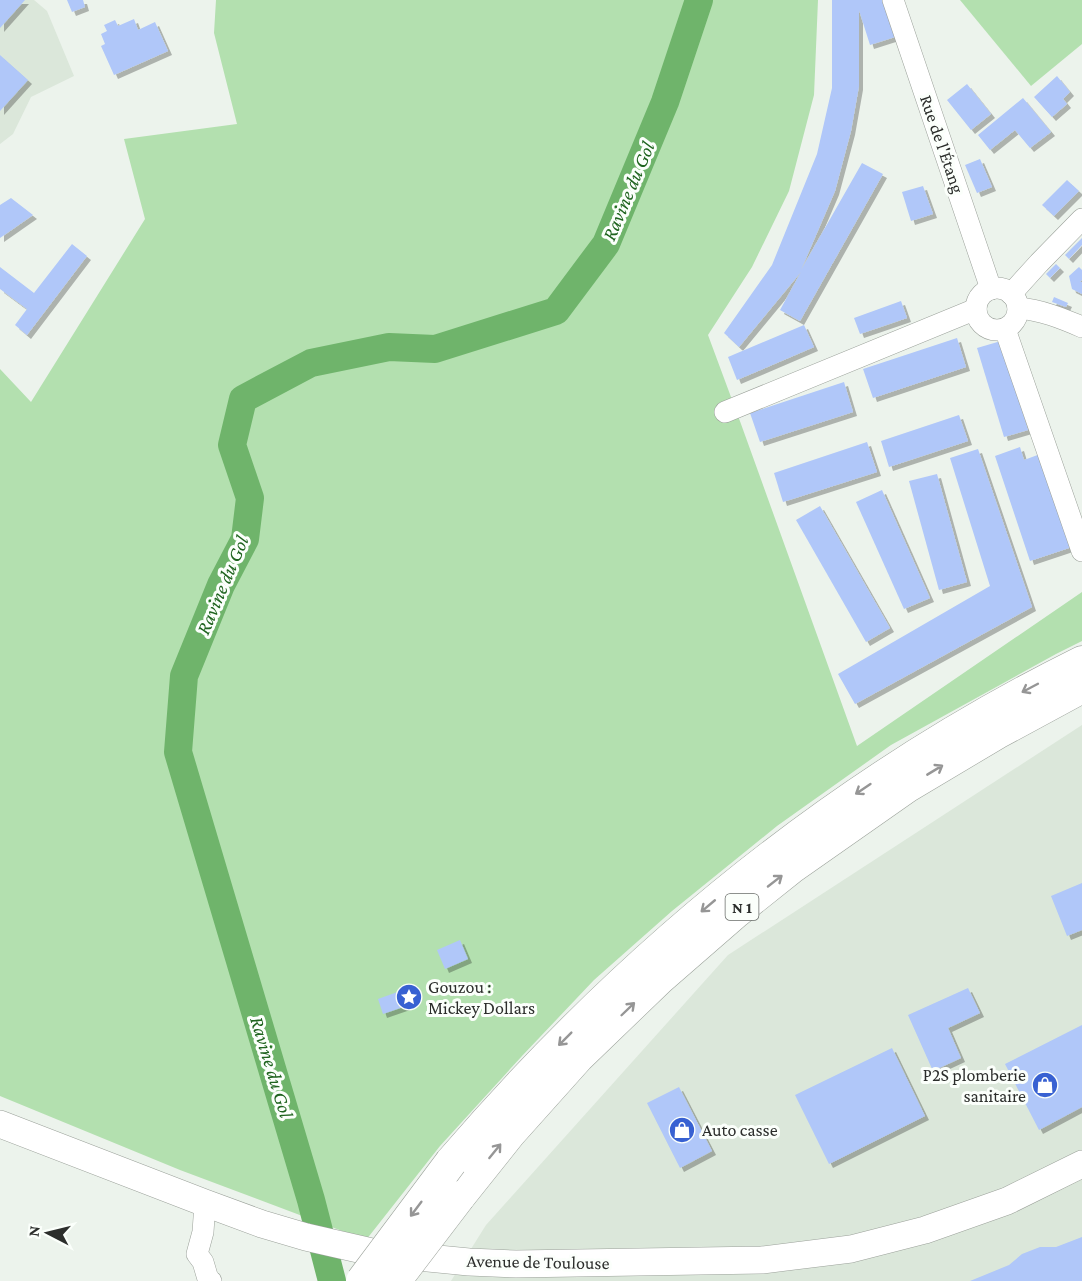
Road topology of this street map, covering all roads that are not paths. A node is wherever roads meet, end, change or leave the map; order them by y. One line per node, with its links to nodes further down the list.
1 (894, 0): 3 (street, Rue de l'Étang)
2 (1082, 219): 3 (street)
3 (1007, 297): 4 (street); 5 (street); 6 (street)
4 (976, 309): 6 (street); 7 (street)
5 (1082, 327)
6 (1005, 329): 8 (street)
7 (724, 412)
8 (1082, 552)
9 (1082, 662): 15 (highway, N 1, one-way to 15, bridge)
10 (1082, 687): 16 (highway, N 1, one-way to 10, bridge)
11 (0, 1124): 13 (main road, Avenue de Toulouse)
12 (1082, 1164): 13 (main road, Avenue de Toulouse)
13 (205, 1203): 14 (street)
14 (211, 1281)
15 (362, 1281)
16 (395, 1281)

